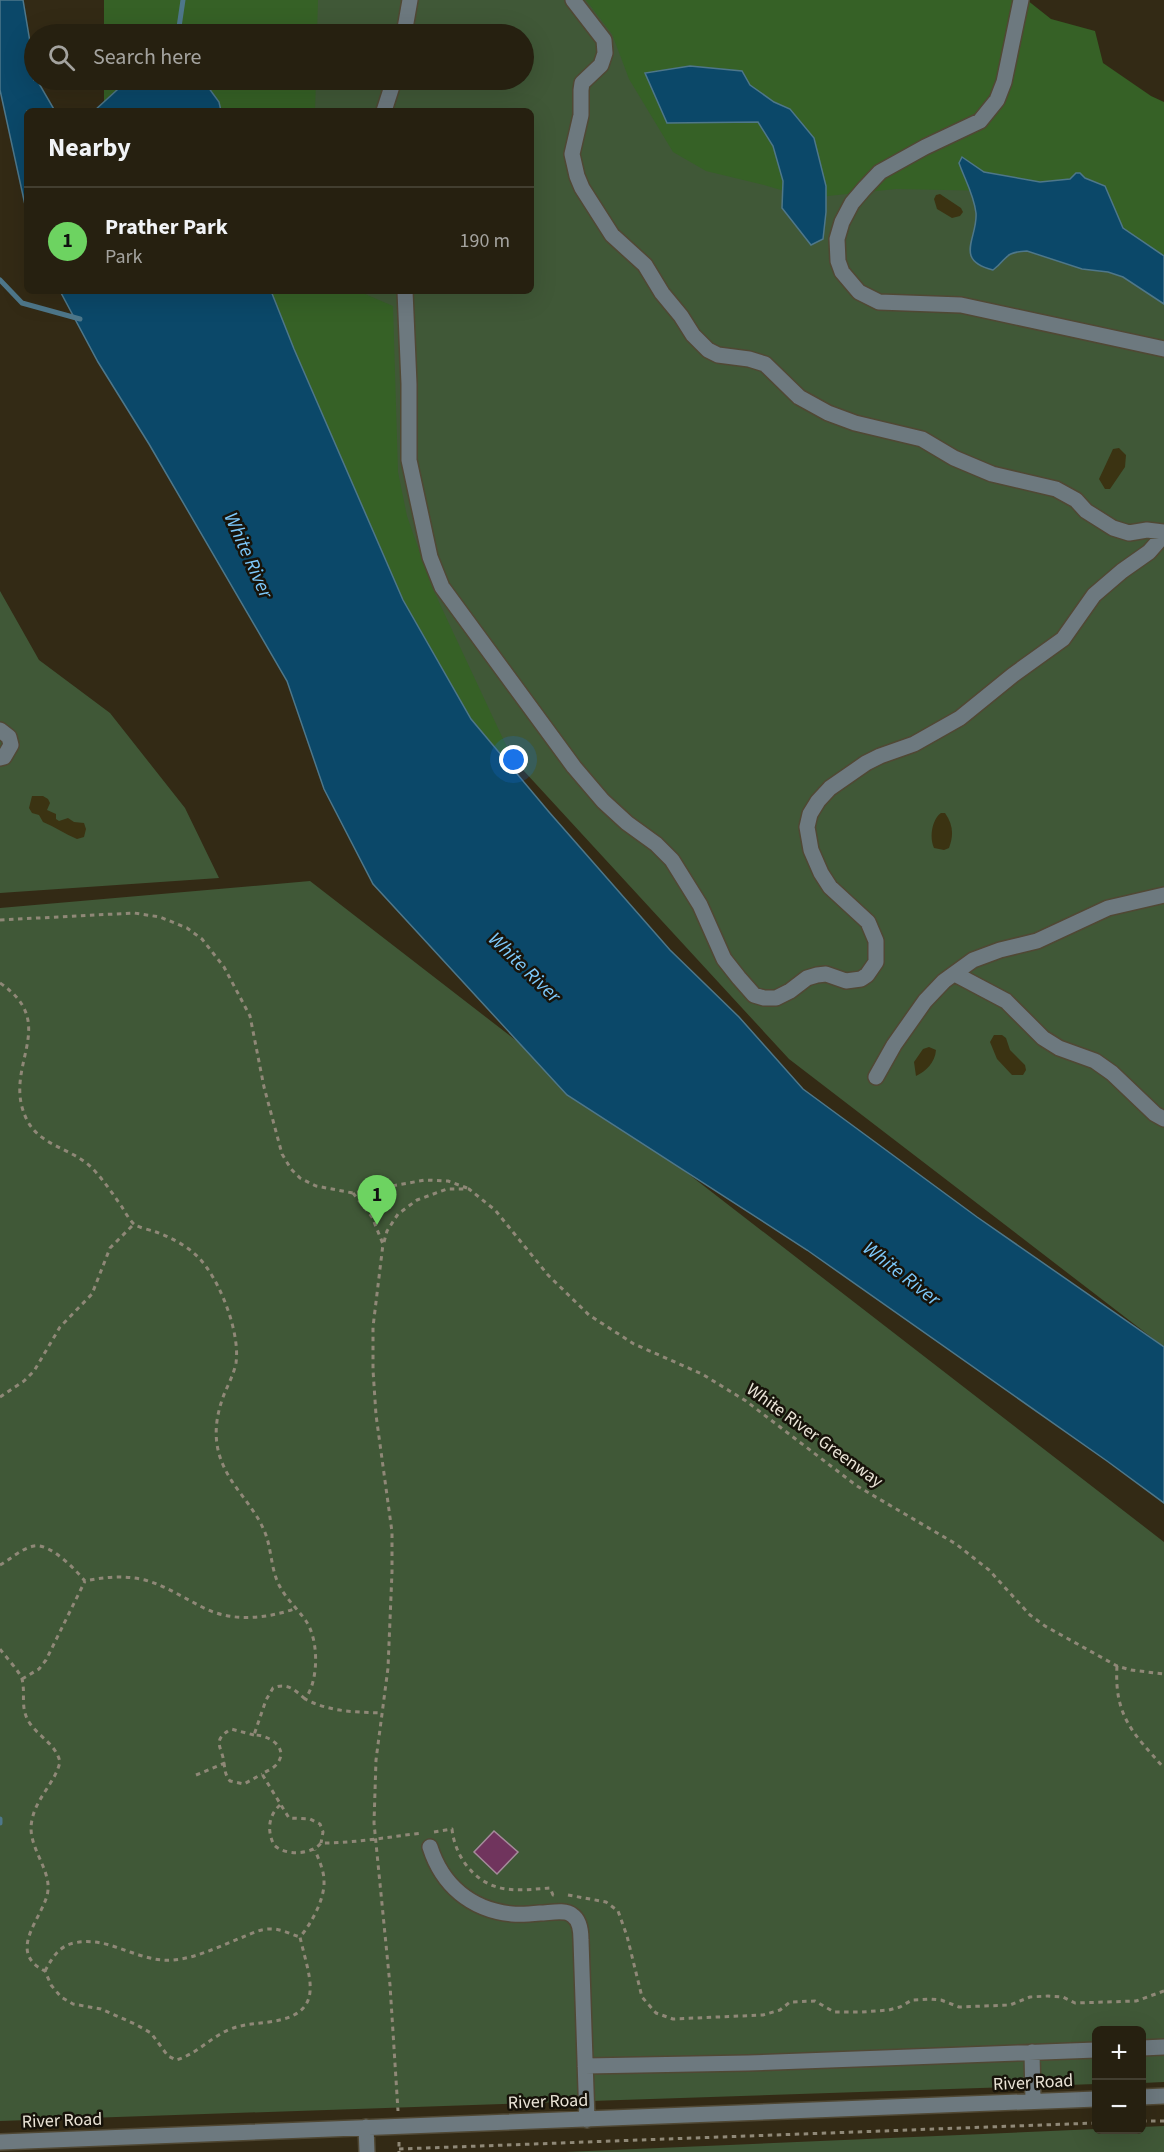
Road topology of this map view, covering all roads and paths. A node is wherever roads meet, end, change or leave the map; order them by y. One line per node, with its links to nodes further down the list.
1 (410, 0): 4 (street)
2 (573, 0): 9 (street)
3 (1021, 0): 8 (street)
4 (406, 24)
5 (391, 90): 6 (street)
6 (385, 108)
7 (405, 294): 9 (street)
8 (1164, 349)
9 (1164, 534)
10 (0, 730): 11 (street)
11 (0, 758)
12 (1164, 895): 14 (street)
13 (0, 920): 19 (path, White River Greenway)
14 (955, 974): 16 (street); 17 (street)
15 (0, 983): 20 (path)
16 (876, 1077)
17 (1164, 1119)
18 (469, 1189): 19 (path, White River Greenway); 21 (path); 27 (path, White River Greenway)
19 (353, 1193): 21 (path)
20 (134, 1224): 22 (path); 25 (path)
21 (383, 1244): 31 (path)
22 (0, 1397)
23 (0, 1565): 24 (path)
24 (85, 1581): 25 (path); 29 (path)
25 (294, 1609): 30 (path)
26 (0, 1648): 29 (path)
27 (1117, 1666): 28 (path, White River Greenway); 34 (path)
28 (1164, 1674)
29 (22, 1678): 43 (path)
30 (305, 1699): 31 (path); 32 (path)
31 (382, 1713): 38 (path)
32 (254, 1735): 33 (path); 35 (path)
33 (225, 1763): 35 (path); 36 (path)
34 (1164, 1768)
35 (262, 1774): 37 (path)
36 (196, 1775)
37 (280, 1805): 39 (path); 41 (path)
38 (376, 1838): 39 (path); 44 (path); 54 (path)
39 (321, 1843): 41 (path)
40 (430, 1847): 49 (street)
41 (315, 1850): 42 (path)
42 (300, 1937): 43 (path); 43 (path)
43 (45, 1971)
44 (1164, 1991)
45 (1164, 2047): 46 (street)
46 (1146, 2048)
47 (1092, 2050): 48 (street)
48 (1032, 2052): 49 (street); 53 (street)
49 (585, 2066): 55 (street)
50 (1146, 2097): 51 (street)
51 (1164, 2097)
52 (1092, 2099): 53 (street, River Road)
53 (1033, 2102): 55 (street, River Road)
54 (398, 2115)
55 (587, 2120): 59 (street, River Road)
56 (1146, 2121): 57 (path)
57 (1164, 2121)
58 (1092, 2123): 62 (path)
59 (366, 2127): 60 (street, River Road); 61 (street)
60 (0, 2142)
61 (367, 2152)
62 (399, 2152)

